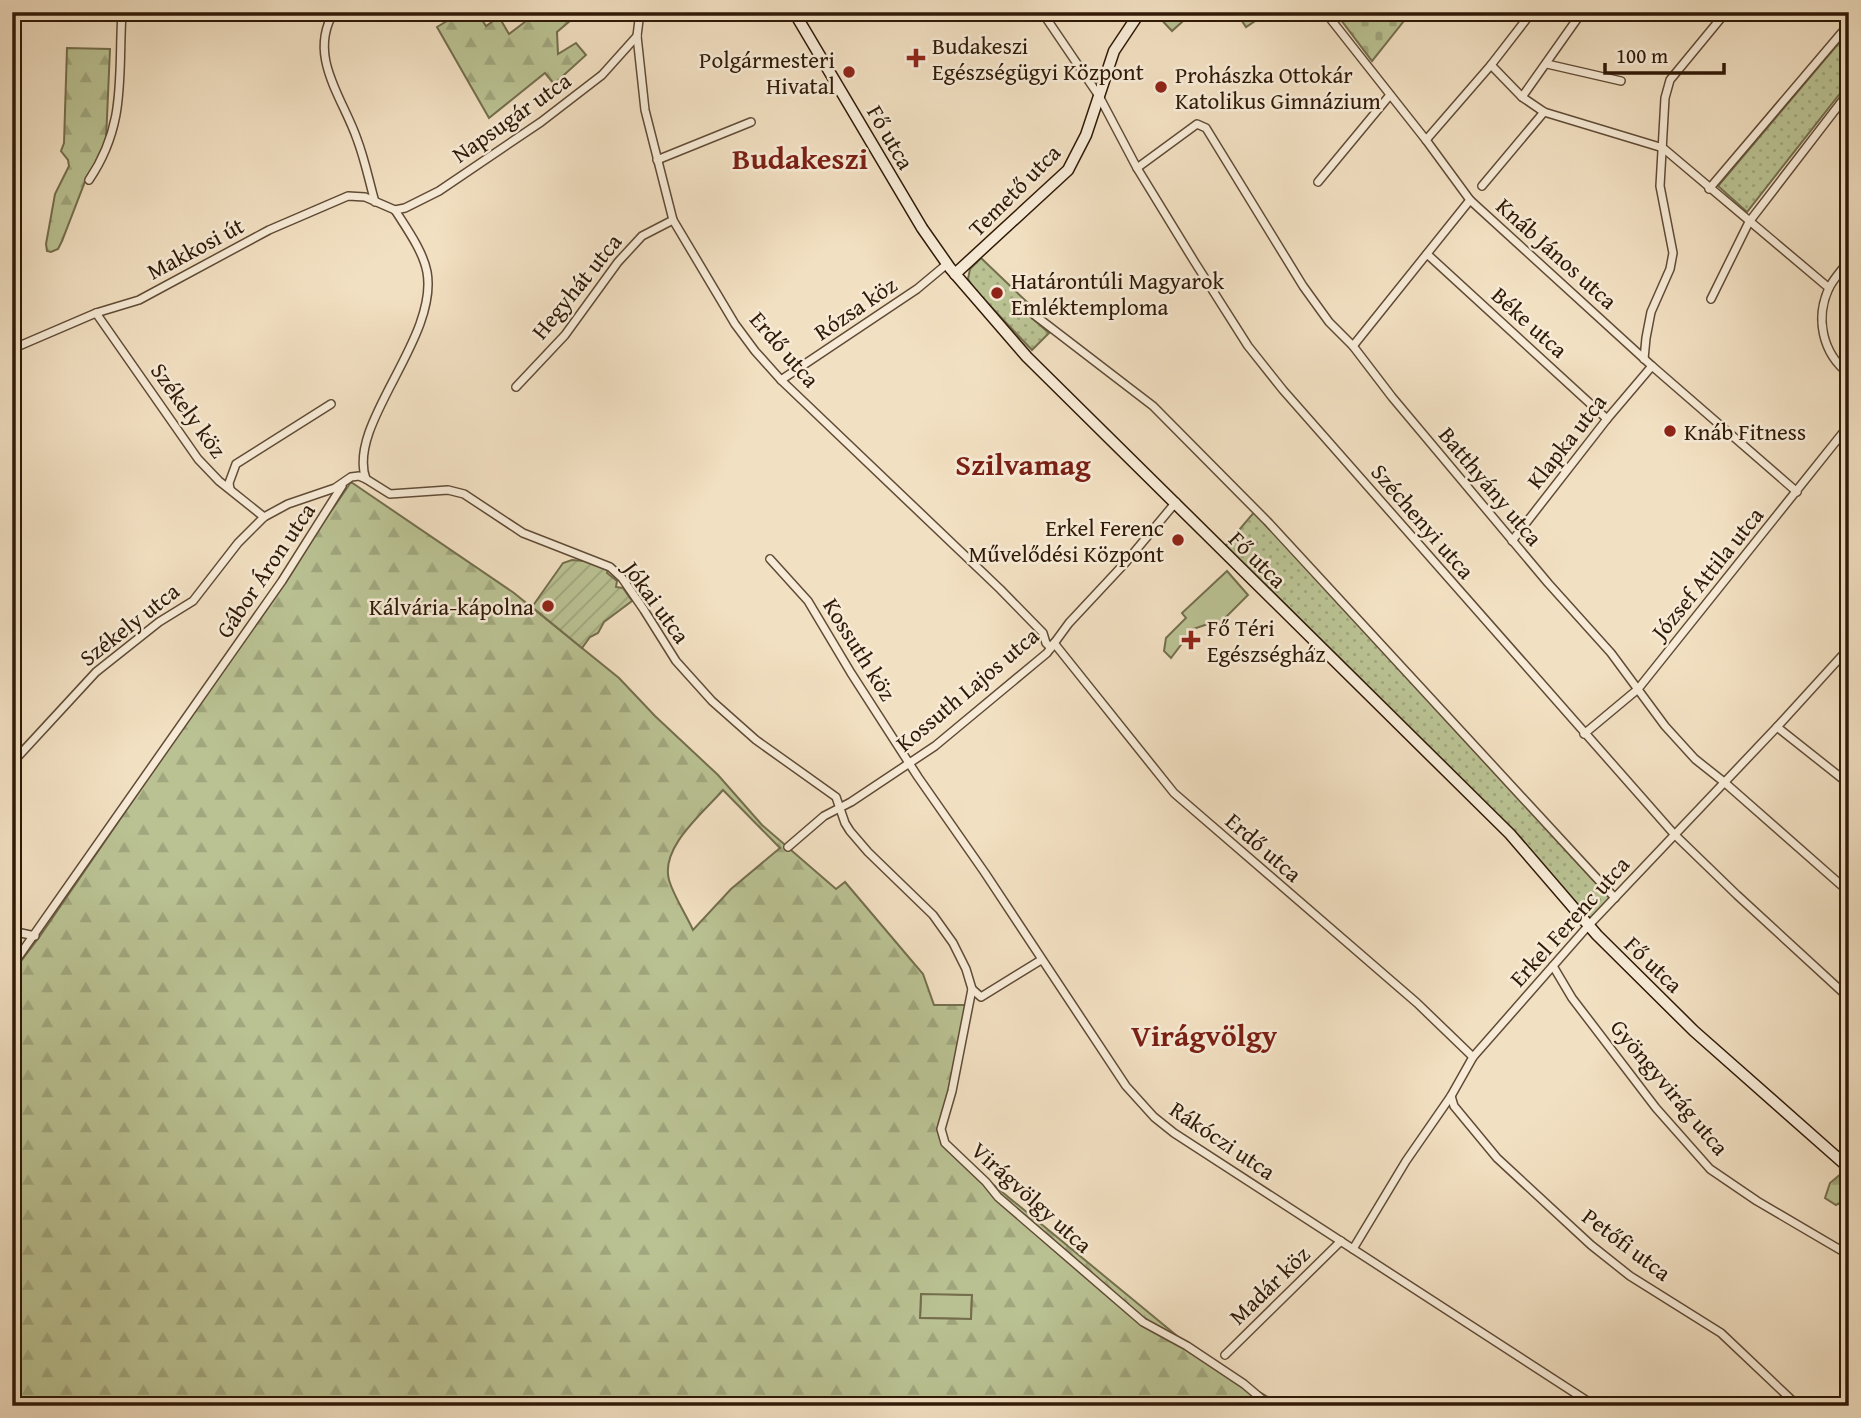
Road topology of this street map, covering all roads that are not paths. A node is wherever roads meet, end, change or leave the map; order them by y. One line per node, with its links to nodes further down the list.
1 (122, 12): 26 (street)
2 (334, 12): 31 (street)
3 (640, 12): 12 (street, Erdő utca)
4 (794, 12): 37 (main road, Fő utca)
5 (1042, 12): 18 (street, Széchenyi utca)
6 (1140, 12): 18 (main road, Temető utca)
7 (1325, 12): 17 (street, Knáb János utca)
8 (1532, 12): 14 (street)
9 (1582, 12): 13 (street)
10 (1726, 12): 23 (street)
11 (1849, 24): 29 (street)
12 (637, 36): 24 (street, Erdő utca); 32 (street, Napsugár utca)
13 (1547, 64): 15 (street); 19 (street)
14 (1490, 65): 19 (street); 22 (street)
15 (1621, 81)
16 (1849, 92): 34 (street)
17 (1390, 95): 22 (street, Knáb János utca); 27 (street)
18 (1098, 96): 25 (street, Széchenyi utca); 38 (main road, Temető utca)
19 (1522, 97): 20 (street)
20 (1544, 113): 23 (street); 28 (street)
21 (751, 122): 24 (street)
22 (1426, 140): 30 (street, Knáb János utca)
23 (1663, 148): 29 (street); 43 (street)
24 (657, 160): 33 (street, Erdő utca)
25 (1137, 168): 44 (street, Batthyány utca); 68 (street, Széchenyi utca)
26 (89, 180)
27 (1318, 182)
28 (1482, 186)
29 (1709, 189): 34 (street)
30 (1470, 200): 35 (street); 45 (street, Knáb János utca)
31 (375, 202): 32 (street, Makkosi út); 42 (street, Makkosi út)
32 (395, 210): 55 (street)
33 (673, 220): 50 (street, Erdő utca); 51 (street, Hegyhát utca)
34 (1749, 222): 39 (street); 40 (street)
35 (1427, 254): 44 (street); 53 (street, Béke utca)
36 (1849, 260): 39 (street)
37 (947, 264): 38 (main road, Fő utca); 50 (street, Rózsa köz)
38 (956, 274): 59 (main road, Fő utca)
39 (1829, 288): 49 (street)
40 (1711, 299)
41 (1024, 307): 77 (street, Fő utca)
42 (96, 313): 46 (street, Makkosi út); 57 (street, Székely köz)
43 (1646, 338): 45 (street); 47 (street)
44 (1353, 346): 61 (street, Batthyány utca)
45 (1633, 348): 47 (street, Knáb János utca)
46 (12, 349)
47 (1644, 359): 48 (street, Knáb János utca)
48 (1652, 366): 53 (street, Klapka utca); 58 (street, Knáb János utca)
49 (1849, 374)
50 (781, 380): 63 (street, Erdő utca)
51 (516, 387)
52 (331, 404): 57 (street)
53 (1607, 419): 61 (street, Klapka utca)
54 (1849, 425): 58 (street, József Attila utca)
55 (366, 479): 56 (street); 73 (street, Jókai utca)
56 (344, 482): 60 (street, Székely utca); 80 (street, Gábor Áron utca)
57 (230, 490): 60 (street, Székely köz)
58 (1797, 492): 66 (street, József Attila utca)
59 (1176, 502): 64 (street, Kossuth Lajos utca); 78 (main road, Fő utca)
60 (264, 517): 69 (street, Székely utca)
61 (1512, 541): 66 (street, Batthyány utca)
62 (770, 559): 70 (street, Kossuth köz)
63 (1043, 633): 64 (street); 64 (street, Erdő utca)
64 (1054, 642): 70 (street, Kossuth Lajos utca); 86 (street, Erdő utca)
65 (1849, 648): 67 (street, Erkel Ferenc utca)
66 (1638, 689): 68 (street, József Attila utca); 71 (street, Batthyány utca)
67 (1777, 727): 71 (street, Erkel Ferenc utca); 72 (street)
68 (1584, 734): 74 (street, Széchenyi utca)
69 (12, 763)
70 (911, 764): 73 (street, Kossuth Lajos utca); 81 (street, Rákóczi utca)
71 (1724, 782): 74 (street, Erkel Ferenc utca); 76 (street, Batthyány utca)
72 (1849, 784)
73 (841, 807): 75 (street, Kossuth Lajos utca); 84 (street)
74 (1674, 834): 77 (street, Erkel Ferenc utca); 85 (street, Széchenyi utca)
75 (788, 847)
76 (1849, 892)
77 (1615, 898): 78 (street, Erkel Ferenc utca)
78 (1588, 926): 83 (street, Erkel Ferenc utca); 88 (main road, Fő utca)
79 (12, 931): 80 (street)
80 (35, 936): 82 (street, Gábor Áron utca)
81 (1041, 960): 84 (street); 89 (street, Rákóczi utca)
82 (12, 966)
83 (1553, 966): 86 (street, Erkel Ferenc utca); 91 (street, Gyöngyvirág utca)
84 (972, 989): 93 (street, Virágvölgy utca)
85 (1849, 998)
86 (1473, 1057): 87 (street, Erkel Ferenc utca)
87 (1451, 1096): 90 (street, Erkel Ferenc utca); 95 (street, Petőfi utca)
88 (1849, 1168)
89 (1341, 1241): 90 (street, Rákóczi utca); 92 (street, Madár köz)
90 (1353, 1249): 94 (street, Rákóczi utca)
91 (1849, 1255)
92 (1224, 1355)
93 (1270, 1406)
94 (1595, 1406)
95 (1798, 1406)

